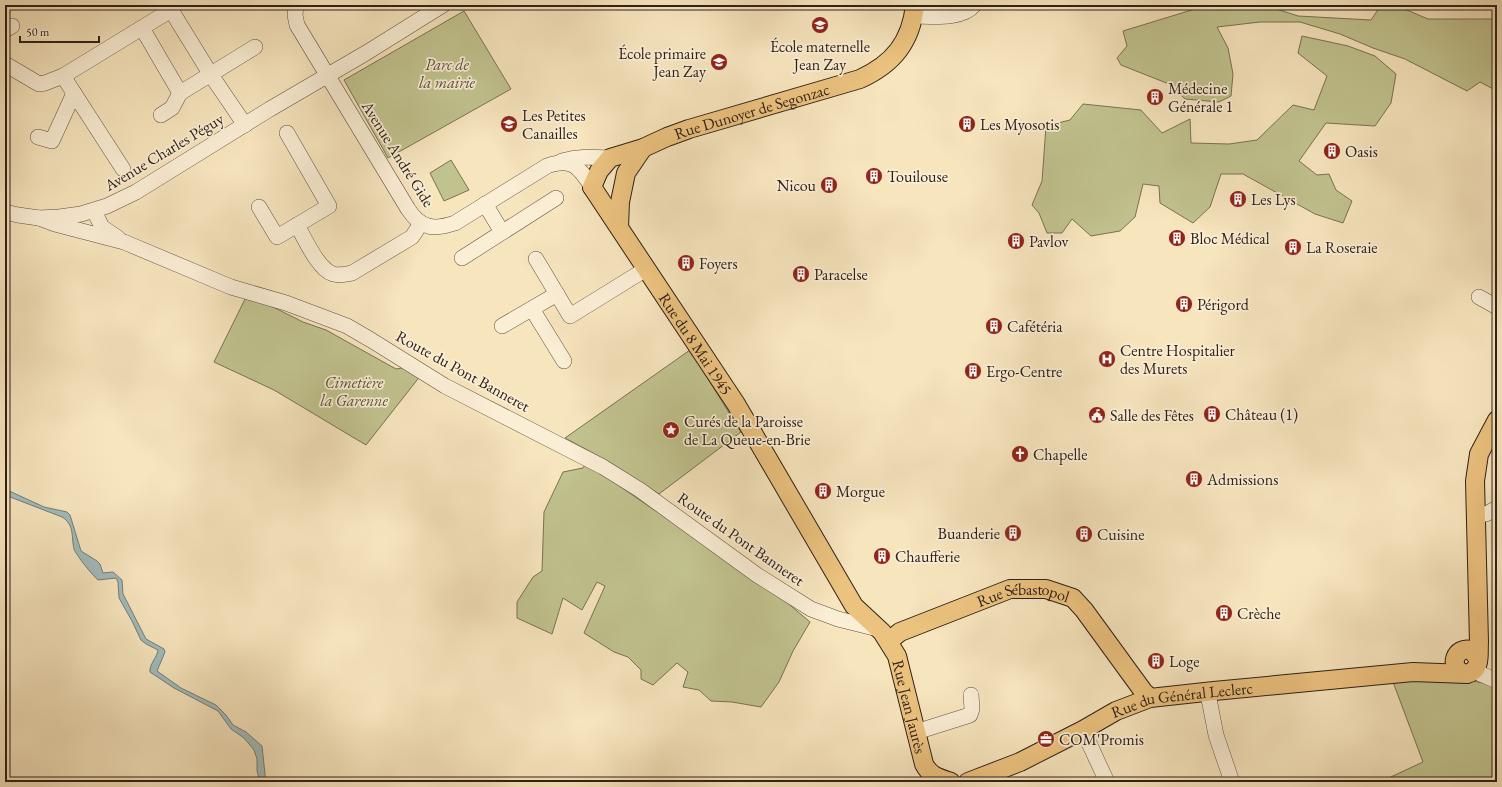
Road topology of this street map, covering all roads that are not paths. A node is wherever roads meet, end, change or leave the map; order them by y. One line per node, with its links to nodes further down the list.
1 (296, 5): 11 (street, Avenue André Gide)
2 (443, 5): 11 (street, Avenue Charles Péguy)
3 (974, 5): 5 (street)
4 (173, 8): 6 (street); 9 (street)
5 (915, 10): 18 (main road, Rue Dunoyer de Segonzac)
6 (142, 28): 10 (street); 13 (street)
7 (255, 47): 9 (street)
8 (5, 64): 10 (street)
9 (211, 75): 13 (street); 15 (street)
10 (63, 76): 12 (street)
11 (328, 76): 15 (street, Avenue Charles Péguy); 30 (street, Avenue André Gide)
12 (74, 93): 17 (street); 21 (street)
13 (180, 93): 14 (street)
14 (161, 115)
15 (245, 125): 27 (street, Avenue Charles Péguy)
16 (287, 133): 31 (street)
17 (38, 137)
18 (643, 148): 19 (main road, Rue Dunoyer de Segonzac); 22 (main road)
19 (610, 158): 20 (street, Avenue André Gide); 23 (main road)
20 (555, 163): 23 (street, Rue du 8 Mai 1945); 25 (street, Avenue André Gide)
21 (122, 169)
22 (626, 173): 23 (main road); 32 (main road)
23 (592, 186): 32 (main road, Rue du 8 Mai 1945)
24 (556, 198): 33 (street)
25 (485, 204): 30 (street, Avenue André Gide); 33 (street)
26 (259, 207): 31 (street)
27 (94, 210): 29 (street, Avenue Charles Péguy); 34 (street)
28 (5, 212): 29 (street, Avenue Charles Péguy)
29 (39, 218): 34 (street, Route du Pont Banneret)
30 (421, 223): 31 (street)
31 (297, 225)
32 (619, 227): 37 (main road, Rue du 8 Mai 1945)
33 (502, 232): 35 (street)
34 (124, 242): 46 (street, Route du Pont Banneret)
35 (462, 258)
36 (536, 259): 38 (street)
37 (646, 269): 38 (street); 45 (main road, Rue du 8 Mai 1945)
38 (556, 294): 41 (street)
39 (1479, 296): 40 (street)
40 (1497, 307)
41 (532, 309): 42 (street); 43 (street)
42 (502, 326)
43 (564, 361)
44 (1495, 429): 48 (main road)
45 (854, 606): 46 (street); 47 (main road, Rue du 8 Mai 1945)
46 (838, 619): 47 (street, Route du Pont Banneret)
47 (887, 633): 52 (main road, Rue Sébastopol); 54 (main road, Rue Jean Jaurès)
48 (1467, 662): 49 (street); 50 (main road, Rue du Général Leclerc)
49 (1497, 682)
50 (1205, 692): 52 (main road, Rue du Général Leclerc); 58 (street)
51 (971, 696): 54 (street)
52 (1150, 698): 53 (main road, Rue du Général Leclerc)
53 (1083, 730): 56 (main road, Rue du Général Leclerc); 57 (street)
54 (916, 732): 55 (main road, Rue Jean Jaurès)
55 (951, 782)
56 (968, 782)
57 (1107, 782)
58 (1232, 782)

